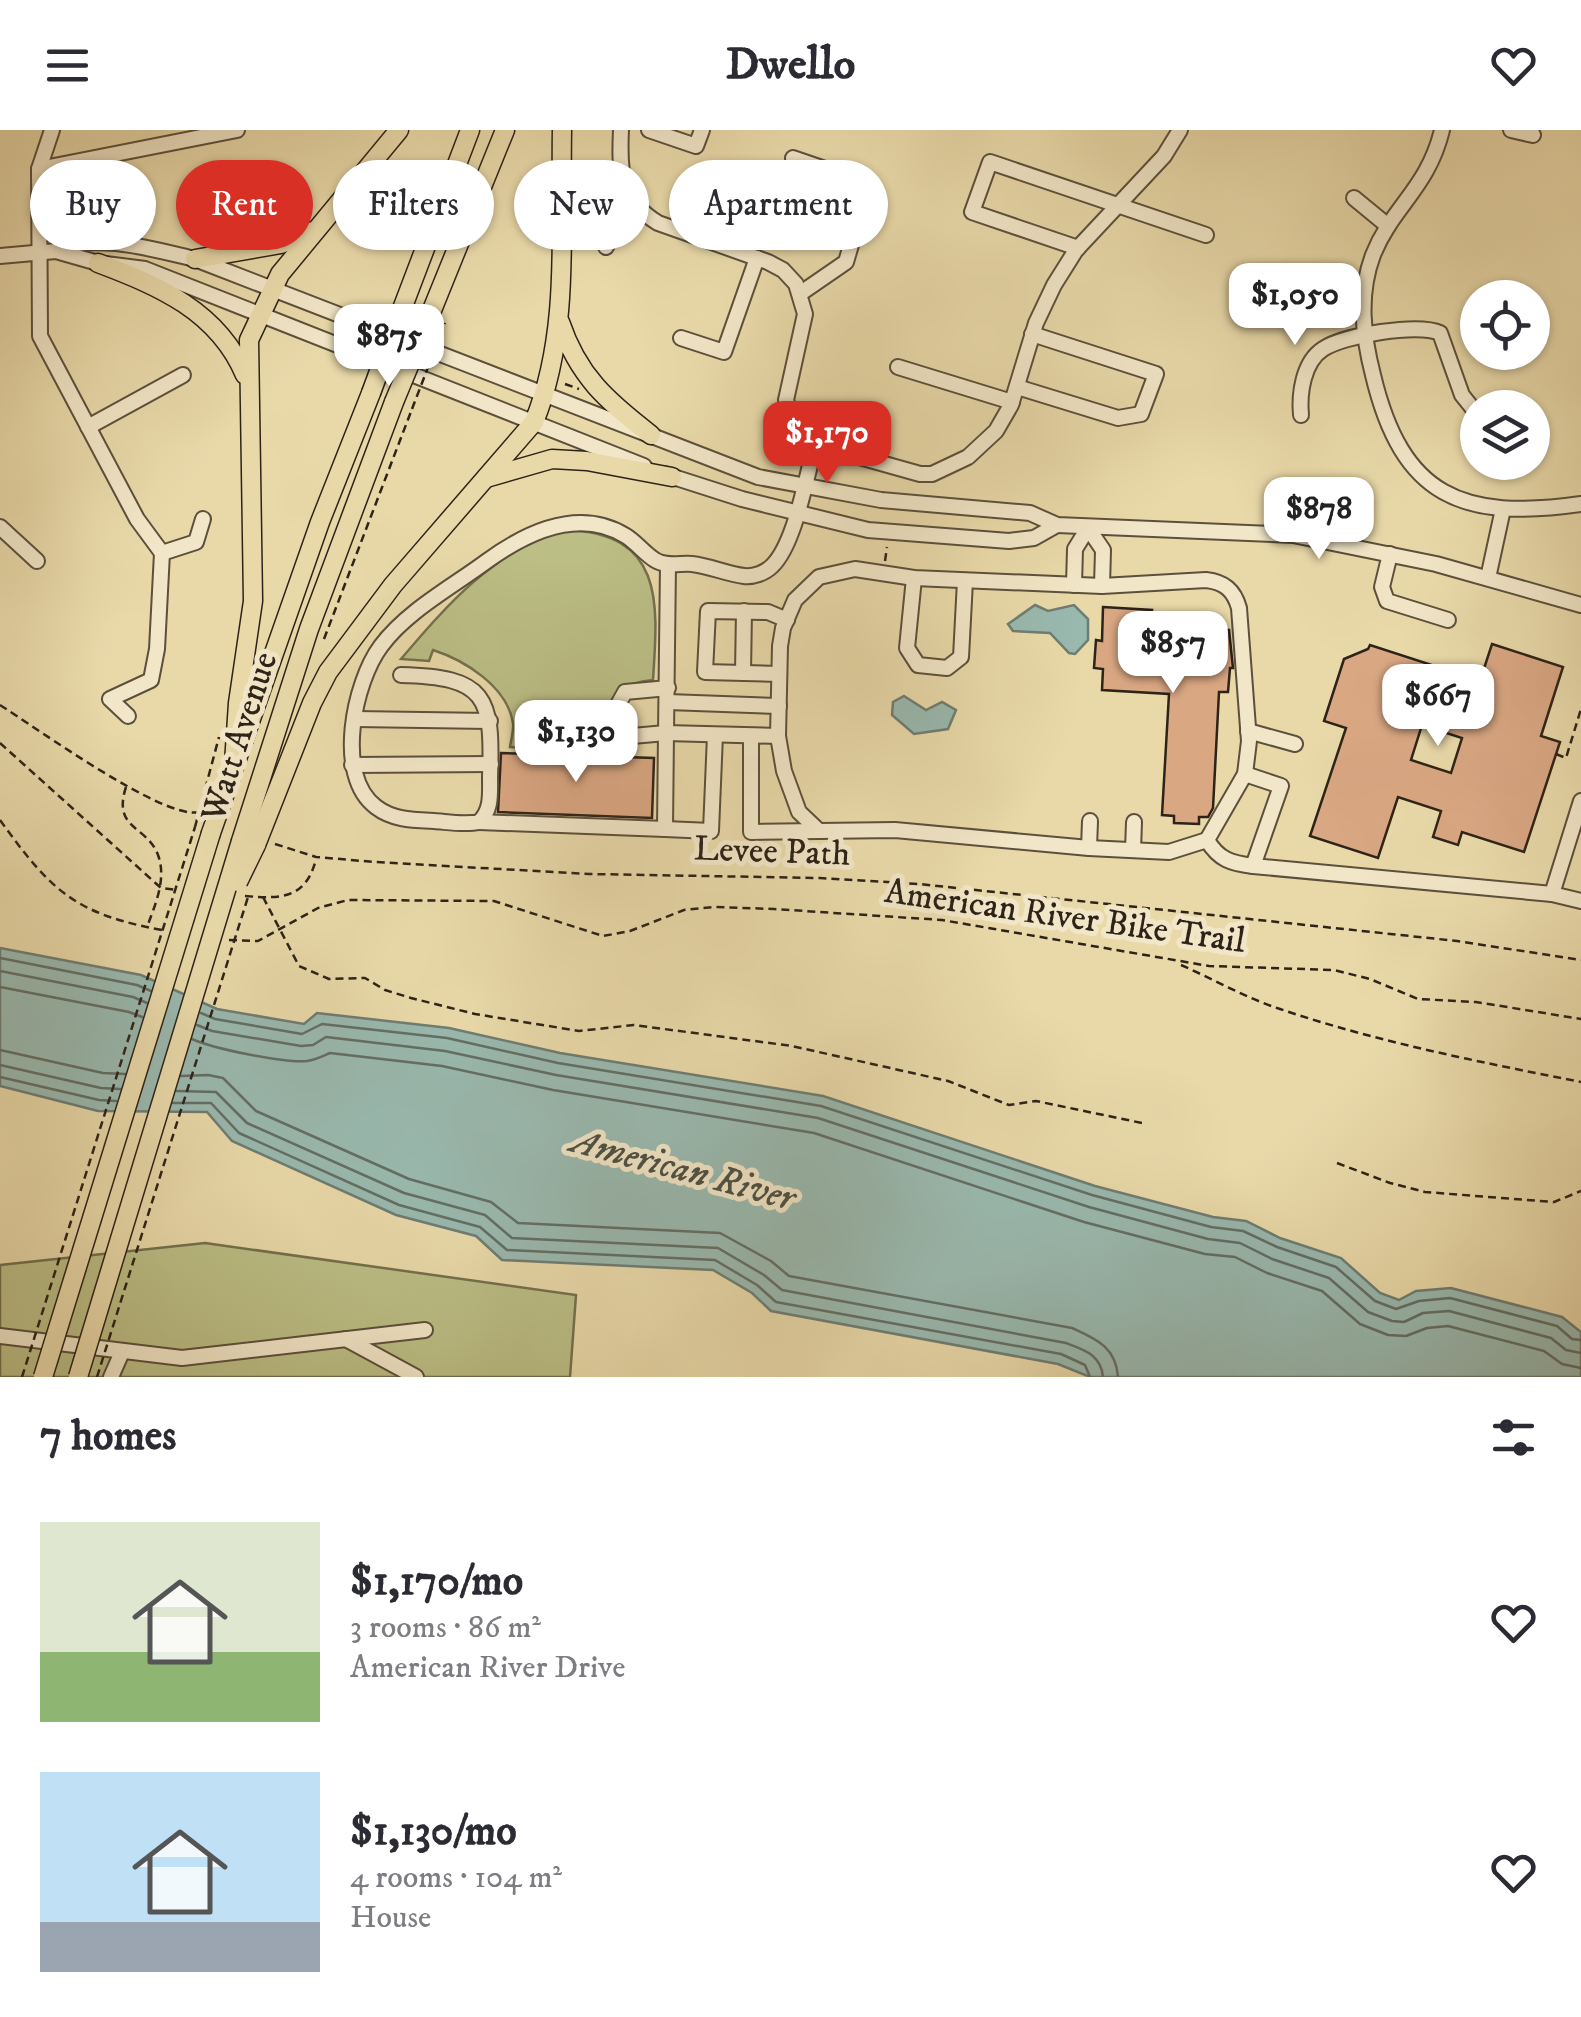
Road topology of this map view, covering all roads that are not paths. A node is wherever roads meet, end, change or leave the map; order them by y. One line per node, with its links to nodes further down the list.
1 (52, 130): 15 (street)
2 (237, 130): 16 (street)
3 (399, 130): 22 (main road)
4 (470, 130): 85 (main road, Watt Avenue, bridge)
5 (505, 130): 95 (main road, Watt Avenue, bridge)
6 (562, 130): 33 (main road)
7 (621, 130): 17 (street)
8 (650, 130): 9 (street)
9 (702, 130)
10 (1180, 130): 19 (street)
11 (1442, 130): 21 (street)
12 (1511, 130): 13 (street)
13 (1533, 135)
14 (794, 158): 31 (street)
15 (42, 160)
16 (81, 160)
17 (620, 160)
18 (1354, 198): 21 (street)
19 (1117, 206): 23 (street); 24 (street); 24 (street)
20 (649, 218): 27 (street)
21 (1388, 226): 35 (street)
22 (318, 228): 28 (main road); 30 (main road)
23 (1206, 235)
24 (1078, 248): 34 (street)
25 (49, 251): 26 (street); 28 (street); 29 (street); 45 (street)
26 (0, 256)
27 (757, 258): 31 (street); 36 (street)
28 (195, 259): 30 (street)
29 (98, 263): 32 (street); 39 (main road)
30 (274, 289): 32 (main road); 41 (street)
31 (800, 293): 47 (street)
32 (259, 315): 39 (main road); 44 (street)
33 (558, 317): 41 (main road); 46 (main road)
34 (1032, 334): 42 (street); 42 (street)
35 (1363, 336): 40 (street); 43 (street); 52 (street)
36 (681, 338)
37 (898, 367): 42 (street)
38 (183, 376): 45 (street)
39 (248, 380): 85 (main road)
40 (1460, 390)
41 (546, 394): 44 (main road); 46 (street)
42 (1015, 394): 47 (street)
43 (1301, 415)
44 (534, 422): 48 (street); 49 (main road)
45 (88, 427): 58 (street)
46 (651, 435): 50 (street)
47 (816, 446): 50 (street)
48 (672, 477): 49 (main road); 53 (street)
49 (486, 478): 95 (main road)
50 (804, 487): 53 (street); 55 (street)
51 (1581, 504): 52 (street)
52 (1503, 509): 63 (street)
53 (796, 512): 55 (street); 61 (street)
54 (202, 519): 58 (street)
55 (1057, 526): 57 (street)
56 (0, 527): 60 (street)
57 (1088, 528): 59 (street); 65 (street); 66 (street)
58 (162, 553): 74 (street)
59 (1390, 554): 63 (street); 70 (street)
60 (37, 561)
61 (668, 564): 75 (street); 77 (street)
62 (914, 578): 64 (street); 64 (street); 69 (street)
63 (1488, 578): 67 (street)
64 (965, 581): 65 (street)
65 (1074, 585): 66 (street)
66 (1102, 586): 79 (street)
67 (1581, 605)
68 (744, 611): 69 (street); 71 (street); 71 (street)
69 (787, 620): 72 (street)
70 (1448, 620)
71 (743, 673): 72 (street)
72 (779, 674): 76 (street)
73 (401, 675): 78 (street)
74 (131, 689)
75 (668, 695): 76 (street); 80 (street); 80 (street)
76 (779, 706): 83 (street)
77 (355, 719): 78 (street); 87 (street)
78 (490, 722): 86 (street)
79 (1248, 731): 84 (street); 88 (street)
80 (666, 733): 81 (street); 93 (street)
81 (715, 735): 82 (street); 93 (street)
82 (751, 736): 83 (street); 94 (street)
83 (778, 736): 94 (street)
84 (1295, 744)
85 (234, 764): 106 (main road, Watt Avenue, bridge)
86 (490, 764): 87 (street); 90 (street)
87 (352, 765): 90 (street)
88 (1246, 774): 96 (street); 99 (street)
89 (1581, 802): 100 (street)
90 (479, 822): 93 (street)
91 (1090, 822): 97 (street)
92 (1134, 822): 98 (street)
93 (666, 830)
94 (818, 830): 97 (street)
95 (255, 840): 107 (main road, Watt Avenue, bridge)
96 (1207, 840): 98 (street); 99 (street)
97 (1089, 848): 98 (street)
98 (1133, 850)
99 (1253, 866): 100 (street)
100 (1552, 894): 101 (street)
101 (1581, 900)
102 (425, 1330): 104 (street)
103 (0, 1336): 105 (street)
104 (346, 1339): 105 (street); 109 (street)
105 (122, 1352): 108 (street)
106 (43, 1377)
107 (78, 1377)
108 (111, 1377)
109 (416, 1377)

